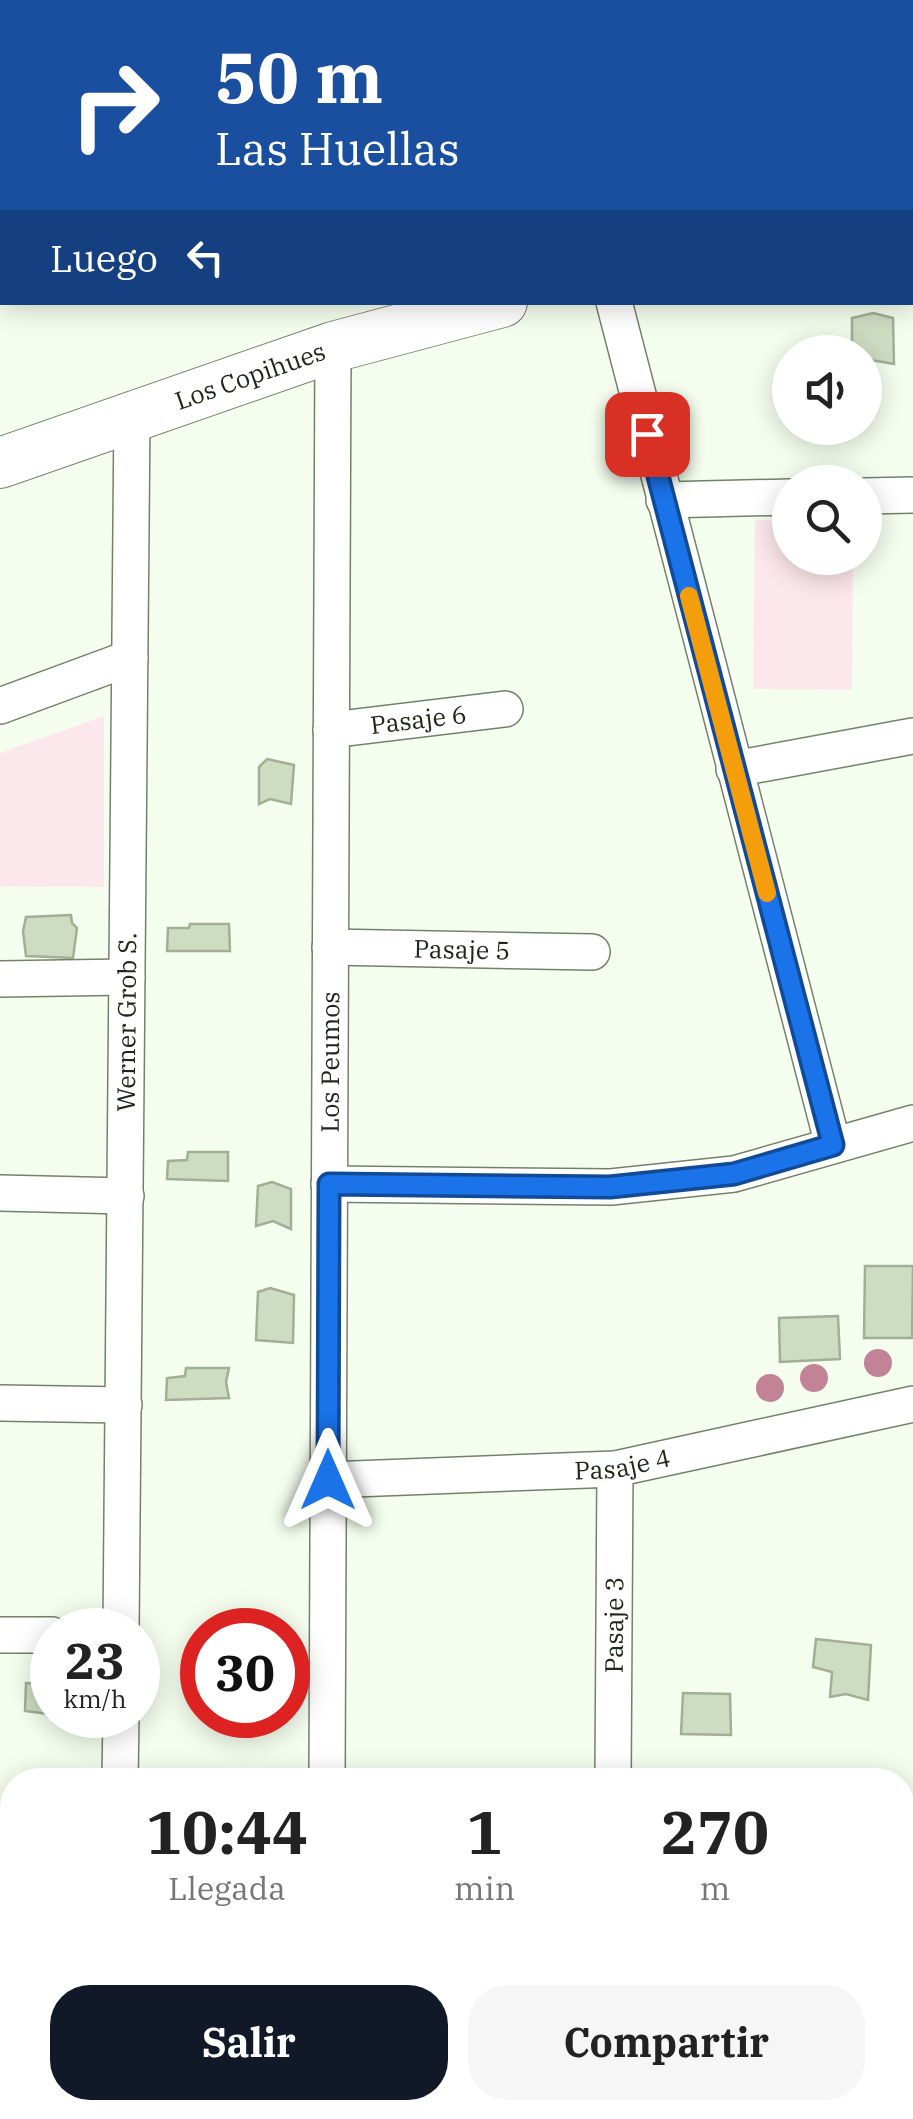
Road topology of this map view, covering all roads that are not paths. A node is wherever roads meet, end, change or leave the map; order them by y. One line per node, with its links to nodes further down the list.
1 (491, 305): 3 (main road, Los Copihues)
2 (615, 305): 9 (street)
3 (333, 347): 4 (main road, Los Copihues); 13 (street, Los Peumos)
4 (132, 415): 5 (main road, Los Copihues); 10 (street, Werner Grob S.)
5 (0, 463)
6 (913, 495): 7 (street)
7 (882, 496)
8 (772, 497): 9 (street)
9 (664, 500): 15 (street)
10 (130, 658): 11 (street); 18 (street, Werner Grob S.)
11 (0, 706)
12 (505, 709): 13 (street, Pasaje 6)
13 (331, 730): 16 (street, Los Peumos)
14 (913, 736): 15 (street)
15 (734, 769): 21 (street)
16 (330, 948): 17 (street, Pasaje 5); 22 (street, Los Peumos)
17 (592, 952)
18 (127, 977): 19 (street); 24 (street, Werner Grob S.)
19 (0, 979)
20 (913, 1123): 21 (street)
21 (833, 1145): 22 (street)
22 (329, 1184): 29 (street, Los Peumos)
23 (0, 1193): 24 (street)
24 (126, 1196): 27 (street, Werner Grob S.)
25 (0, 1403): 27 (street)
26 (913, 1404): 28 (street, Pasaje 4)
27 (124, 1405): 30 (street, Werner Grob S.)
28 (615, 1468): 29 (street, Pasaje 4); 36 (street, Pasaje 3)
29 (328, 1480): 35 (street, Los Peumos)
30 (122, 1608)
31 (0, 1635): 32 (street)
32 (30, 1635)
33 (121, 1738): 34 (street)
34 (120, 1768)
35 (327, 1768)
36 (613, 1768)

